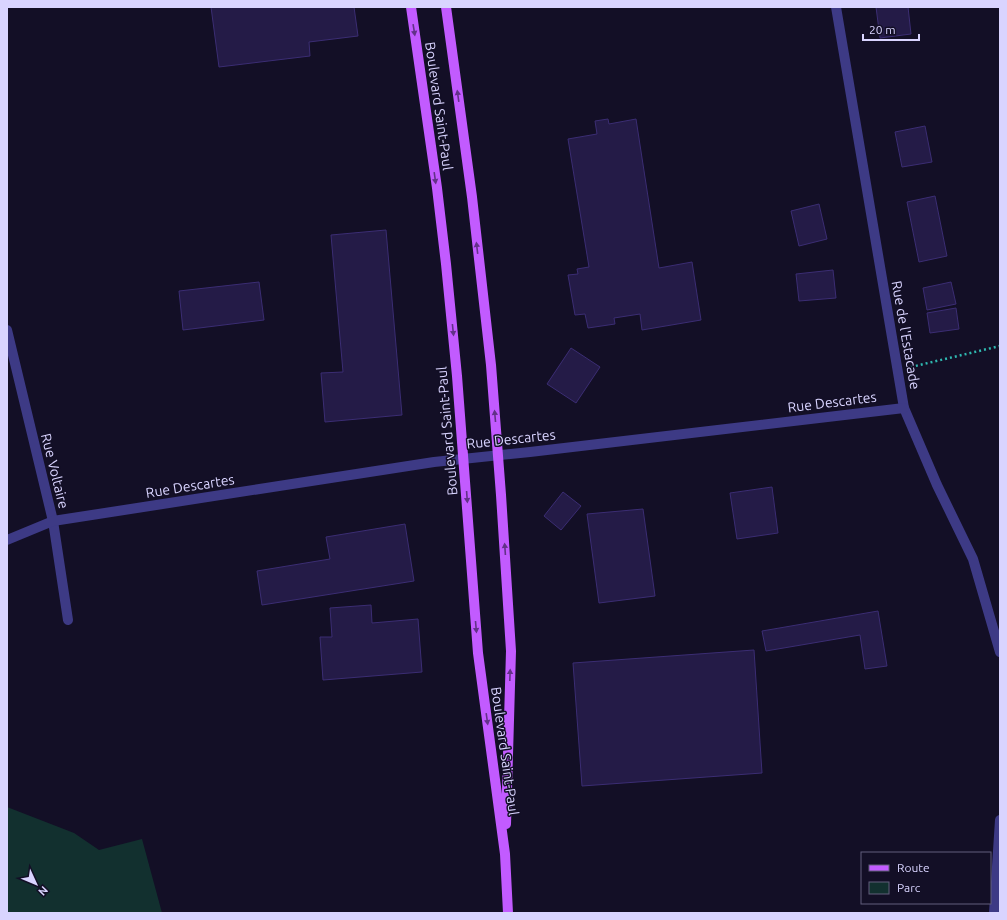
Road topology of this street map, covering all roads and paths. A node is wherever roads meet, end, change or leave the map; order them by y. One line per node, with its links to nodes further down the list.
1 (411, 7): 9 (main road, Boulevard Saint-Paul, one-way to 9)
2 (446, 7): 8 (main road, Boulevard Saint-Paul, one-way to 2)
3 (836, 7): 6 (street, Rue de l'Estacade)
4 (7, 330): 10 (street, Rue Voltaire)
5 (1000, 346): 6 (path)
6 (897, 370): 7 (street, Rue de l'Estacade)
7 (904, 408): 8 (street, Rue Descartes); 13 (street, Rue de l'Estacade)
8 (498, 455): 9 (street, Rue Descartes); 15 (main road, Boulevard Saint-Paul, one-way to 8)
9 (464, 458): 10 (street, Rue Descartes); 15 (main road, Boulevard Saint-Paul, one-way to 15)
10 (53, 521): 11 (street, Rue Descartes); 12 (street, Rue Voltaire)
11 (7, 540)
12 (68, 620)
13 (1000, 652)
14 (1000, 820): 17 (street)
15 (505, 854): 16 (main road, Boulevard Saint-Paul)
16 (508, 913)
17 (994, 913)

